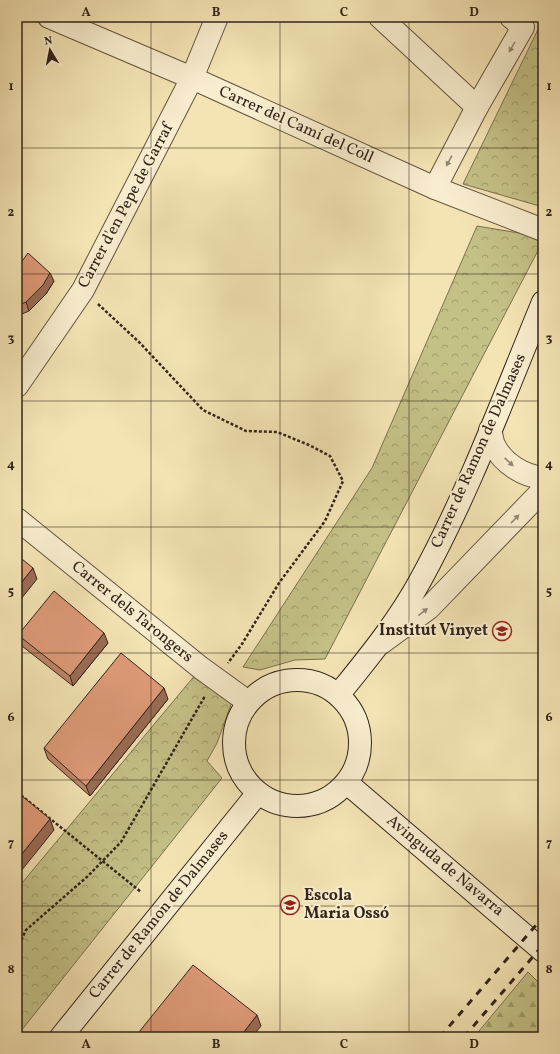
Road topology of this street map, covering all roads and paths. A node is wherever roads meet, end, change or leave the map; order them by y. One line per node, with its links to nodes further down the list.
1 (49, 17): 5 (street, Carrer del Camí del Coll)
2 (217, 17): 5 (street, Carrer d'en Pepe de Garraf)
3 (380, 17): 6 (street)
4 (512, 17): 6 (street, one-way to 6)
5 (192, 78): 7 (street, Carrer del Camí del Coll); 9 (street, Carrer d'en Pepe de Garraf)
6 (477, 108): 7 (street, one-way to 7)
7 (435, 188): 8 (street, Carrer del Camí del Coll)
8 (543, 230)
9 (83, 290): 11 (street, Carrer d'en Pepe de Garraf); 17 (path)
10 (543, 302): 12 (street, Carrer de Ramon de Dalmases)
11 (17, 386)
12 (490, 430): 13 (street, one-way to 13); 16 (street, Carrer de Ramon de Dalmases)
13 (543, 478)
14 (543, 490): 16 (street, one-way to 14)
15 (17, 519): 17 (street, Carrer dels Tarongers)
16 (380, 643): 18 (street, Carrer de Ramon de Dalmases)
17 (215, 679): 19 (street, Carrer dels Tarongers); 23 (path)
18 (339, 694): 19 (street); 20 (street)
19 (248, 702): 22 (street)
20 (347, 783): 22 (street); 26 (street, Avinguda de Navarra)
21 (17, 792): 23 (path)
22 (258, 793): 29 (street, Carrer de Ramon de Dalmases)
23 (103, 861): 24 (path); 25 (path)
24 (142, 892)
25 (17, 949)
26 (543, 951)
27 (17, 1034): 28 (path)
28 (20, 1037)
29 (60, 1037)

